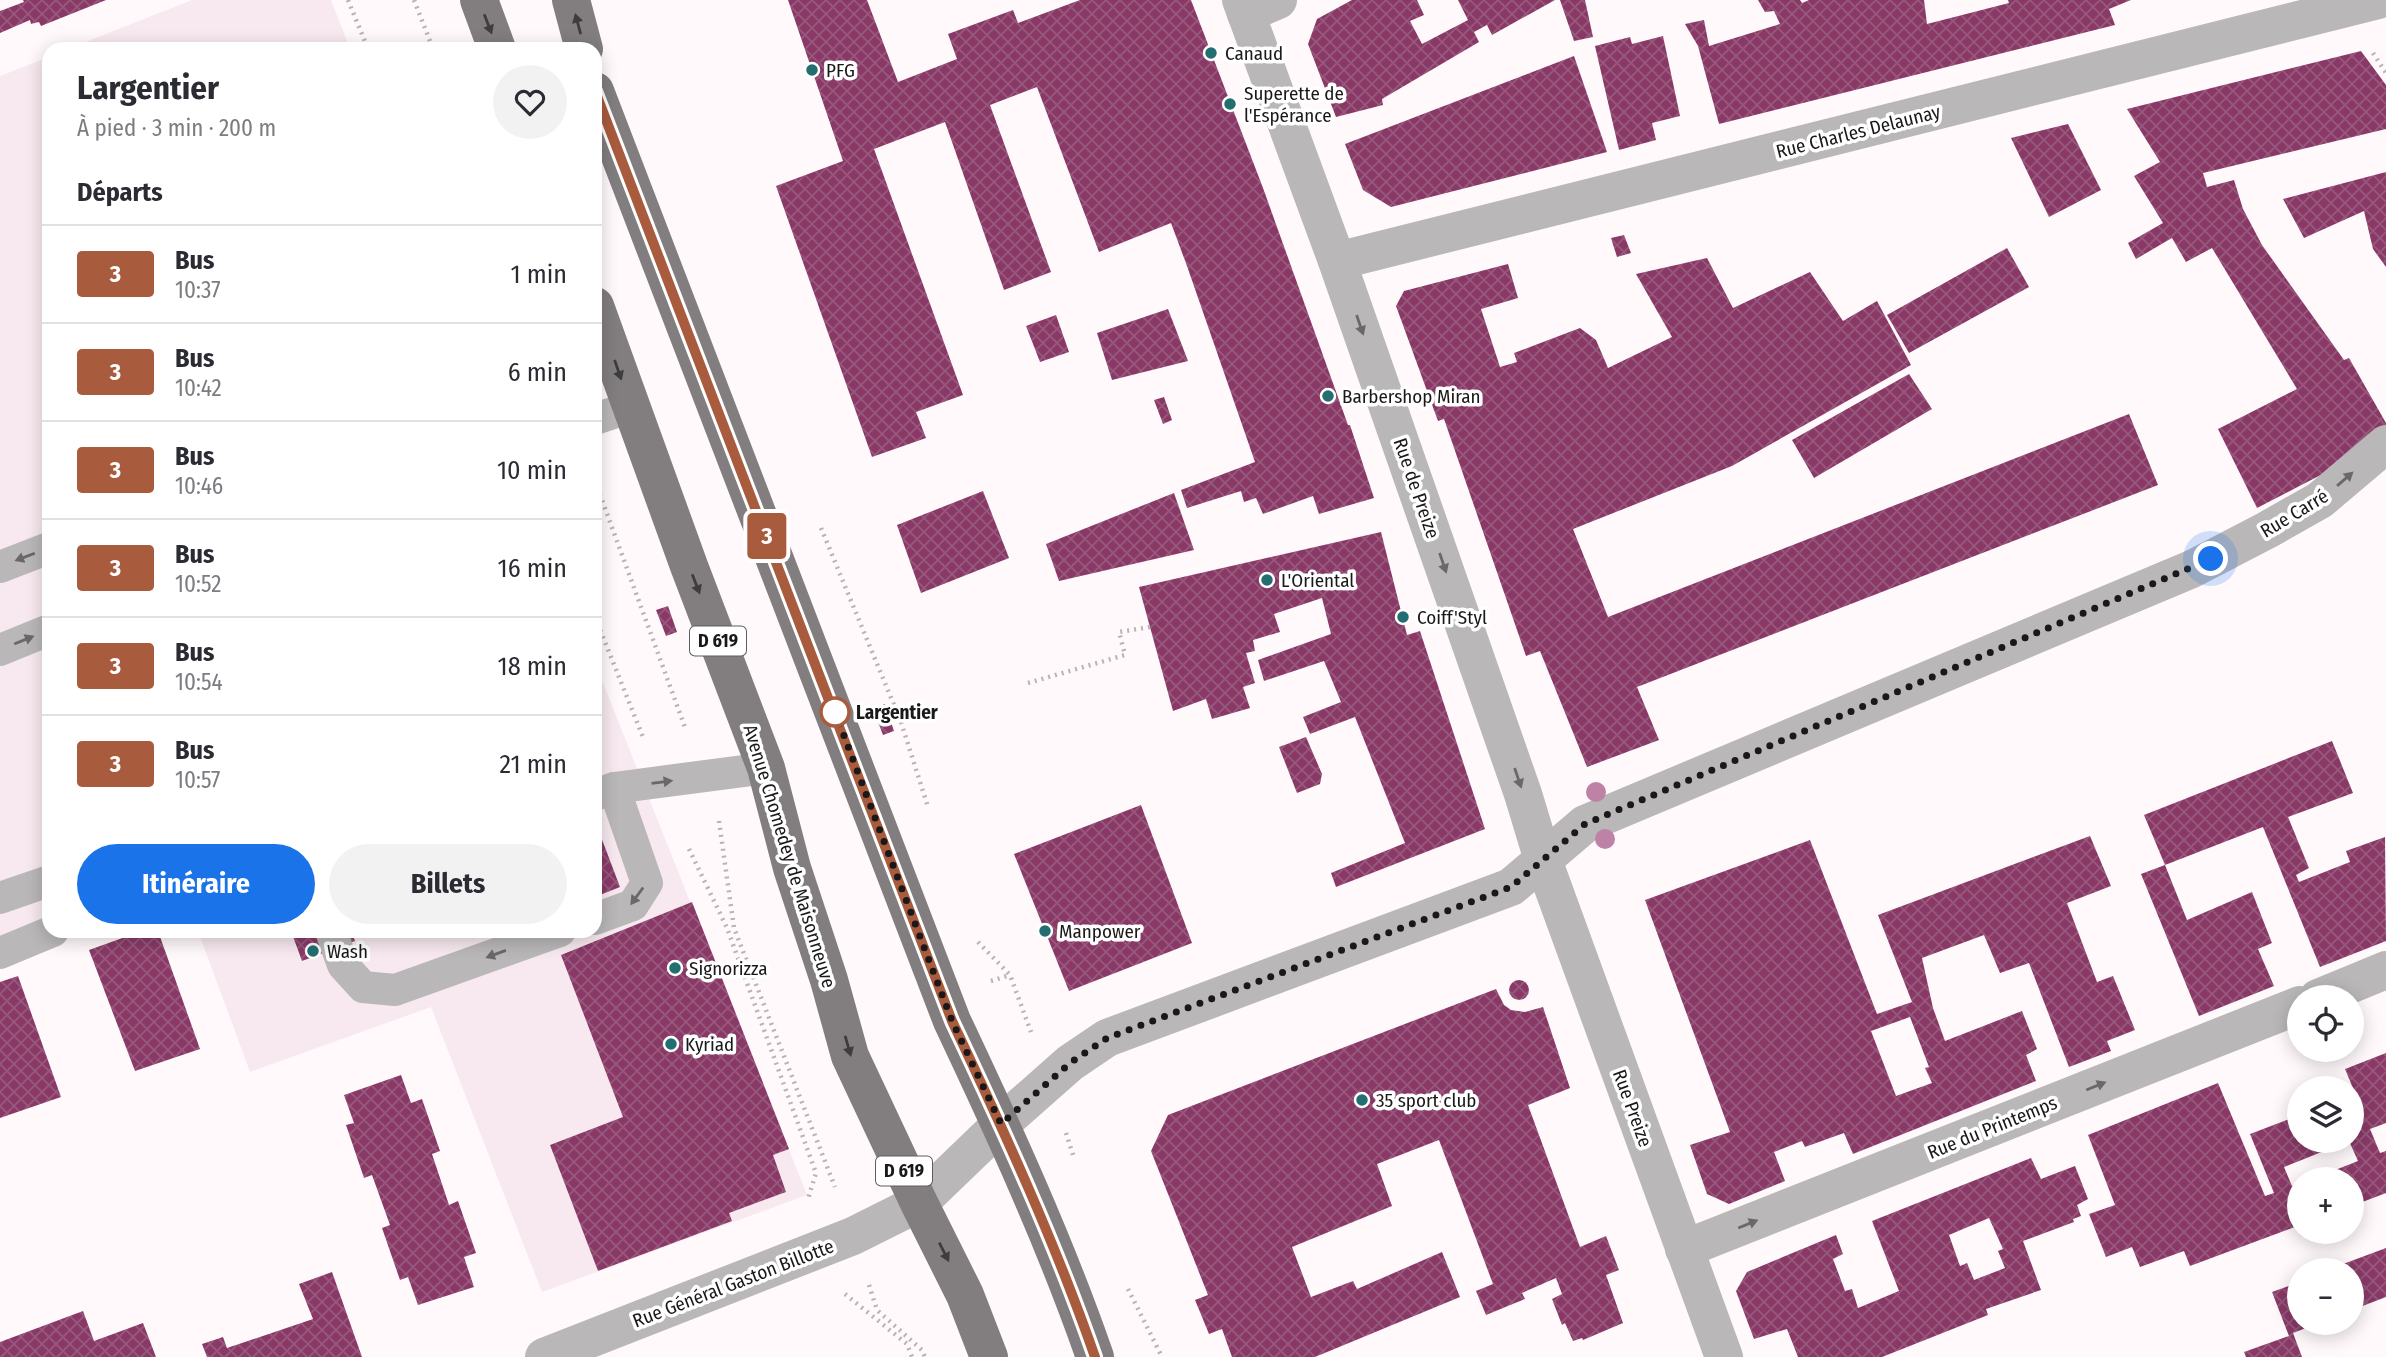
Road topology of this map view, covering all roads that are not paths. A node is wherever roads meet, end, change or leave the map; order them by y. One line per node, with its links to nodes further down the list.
1 (478, 0): 5 (main road, one-way to 5)
2 (571, 0): 6 (main road, one-way to 2)
3 (2378, 0): 8 (street, Rue Charles Delaunay)
4 (1255, 5): 8 (street, Rue de Preize)
5 (494, 42)
6 (582, 42)
7 (602, 109): 30 (main road)
8 (1338, 261): 19 (street, Rue de Preize, one-way to 19)
9 (602, 334): 10 (main road, Avenue Chomedey de Maisonneuve / D 619, one-way to 10)
10 (631, 407): 11 (lane); 17 (main road, Avenue Chomedey de Maisonneuve / D 619, one-way to 17)
11 (602, 417)
12 (2386, 444): 19 (street, Rue Carré, one-way to 12)
13 (42, 551): 14 (lane, one-way to 14)
14 (0, 567)
15 (42, 633): 16 (lane, one-way to 15)
16 (0, 650)
17 (766, 768): 18 (lane, one-way to 17); 31 (main road, Avenue Chomedey de Maisonneuve / D 619, one-way to 31)
18 (604, 791): 22 (lane, one-way to 22)
19 (1543, 860): 30 (street, Rue Carré); 32 (street, Rue Preize)
20 (42, 883): 21 (lane)
21 (0, 898)
22 (602, 916)
23 (42, 936): 26 (lane)
24 (333, 938): 25 (lane, one-way to 24)
25 (540, 938)
26 (0, 953)
27 (2386, 970): 28 (street)
28 (2350, 985)
29 (2287, 1010): 32 (street, Rue du Printemps, one-way to 29)
30 (1001, 1124): 31 (street, Rue Général Gaston Billotte); 35 (main road)
31 (919, 1203): 33 (street, Rue Général Gaston Billotte); 34 (main road, Avenue Chomedey de Maisonneuve / D 619, one-way to 34)
32 (1684, 1249): 36 (street, Rue Preize)
33 (544, 1357)
34 (989, 1357)
35 (1095, 1357)
36 (1724, 1357)

